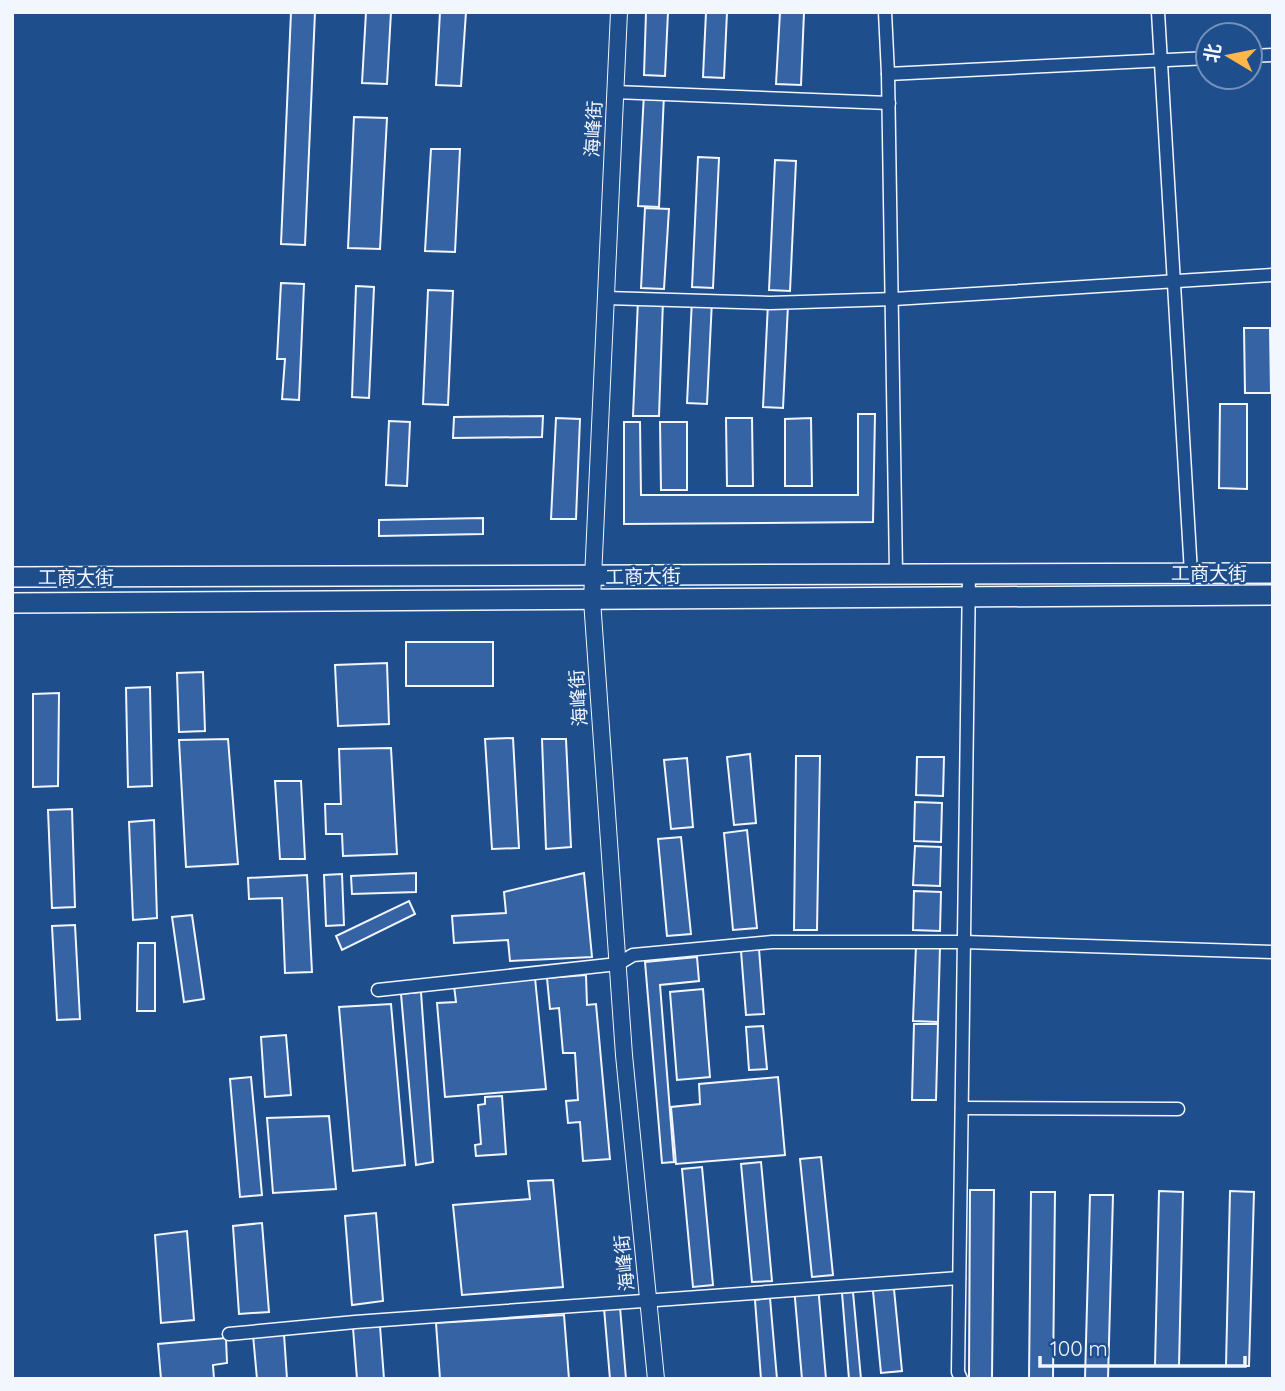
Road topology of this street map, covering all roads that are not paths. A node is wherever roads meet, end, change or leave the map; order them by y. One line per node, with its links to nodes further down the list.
1 (619, 12): 7 (street, 海峰街)
2 (885, 12): 6 (street)
3 (1158, 12): 5 (street)
4 (1194, 59): 5 (street)
5 (1162, 60): 6 (street); 10 (street)
6 (888, 74): 8 (street)
7 (615, 92): 8 (street); 11 (street, 海峰街)
8 (889, 103): 12 (street)
9 (1273, 275): 10 (street)
10 (1174, 282): 11 (street); 14 (street)
11 (606, 298): 17 (street, 海峰街)
12 (896, 573): 13 (main road, 工商大街); 17 (main road, 工商大街)
13 (969, 573): 14 (main road, 工商大街); 19 (street)
14 (1191, 573): 15 (main road, 工商大街)
15 (1273, 573)
16 (12, 577): 17 (main road, 工商大街)
17 (593, 577): 20 (street, 海峰街)
18 (1273, 595): 19 (main road, 工商大街)
19 (969, 597): 20 (main road, 工商大街); 22 (street)
20 (592, 600): 21 (main road, 工商大街); 24 (street, 海峰街)
21 (12, 603)
22 (964, 942): 23 (street); 24 (street); 26 (street)
23 (1273, 953)
24 (618, 964): 25 (street); 29 (street, 海峰街)
25 (378, 990)
26 (962, 1108): 27 (street); 28 (street)
27 (1178, 1109)
28 (959, 1278): 29 (street); 32 (street)
29 (648, 1300): 30 (street); 31 (street, 海峰街)
30 (229, 1334)
31 (656, 1379)
32 (961, 1379)

